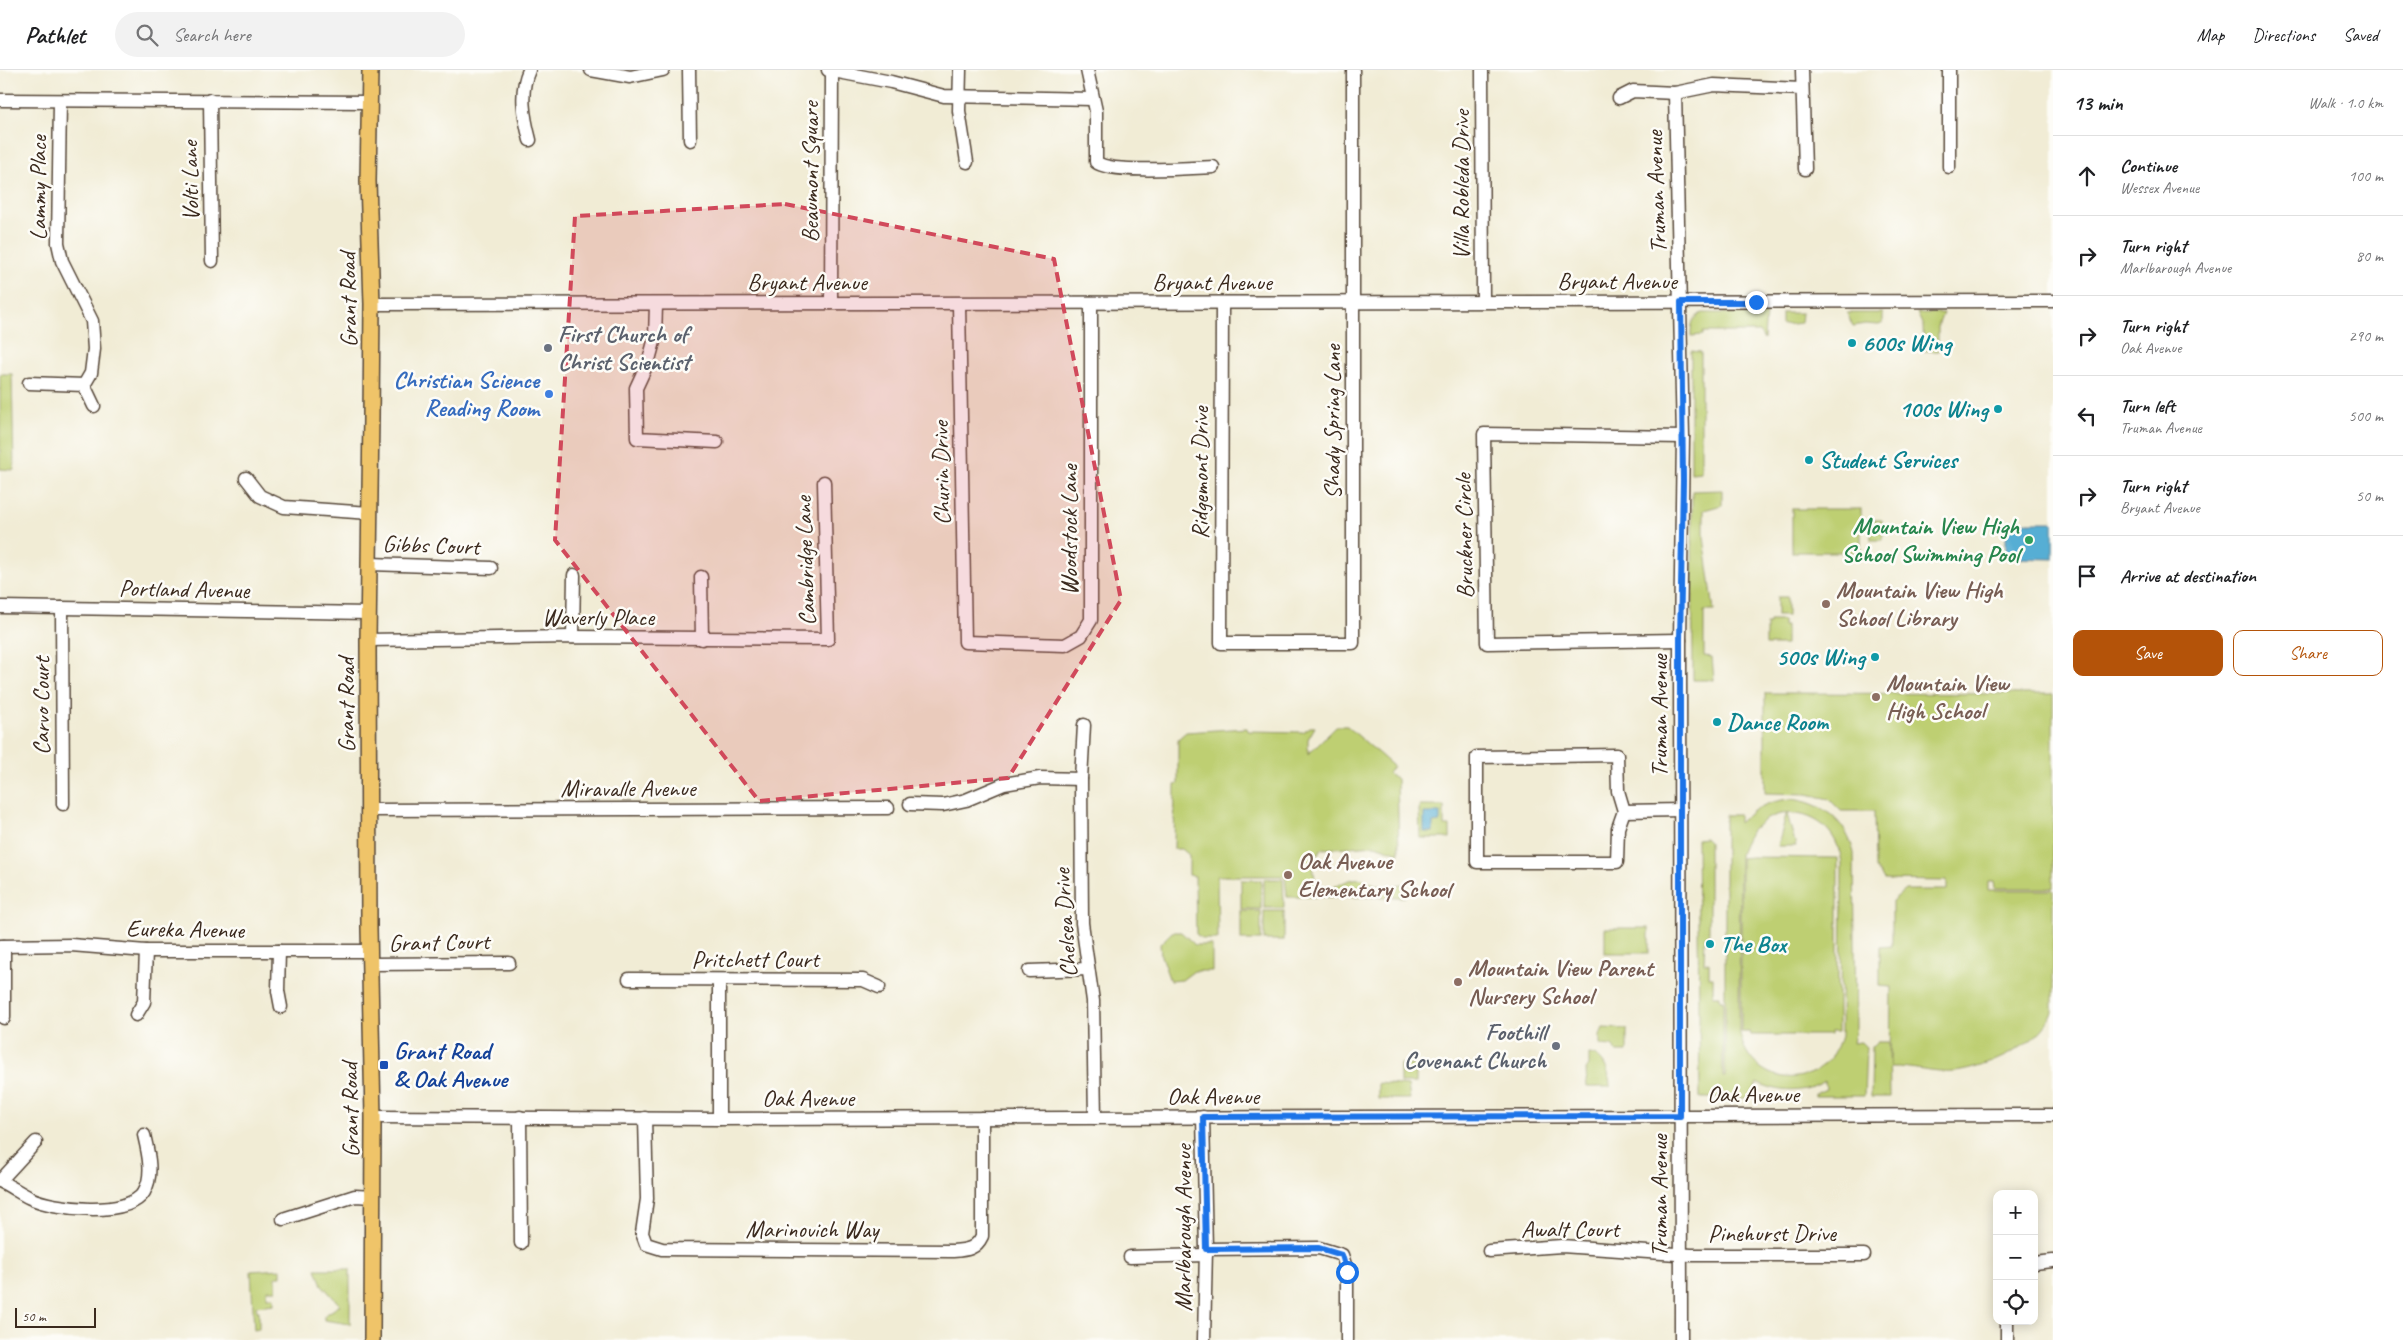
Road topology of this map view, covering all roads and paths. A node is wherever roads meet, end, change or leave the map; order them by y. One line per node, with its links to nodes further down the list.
1 (370, 70): 21 (main road, Grant Road)
2 (529, 70): 22 (street)
3 (591, 70): 4 (street)
4 (663, 70)
5 (689, 70): 23 (street)
6 (960, 70): 15 (street)
7 (1087, 70): 17 (street)
8 (1353, 70): 31 (street, Shady Spring Lane)
9 (1482, 70): 29 (street, Villa Robleda Drive)
10 (1802, 70): 13 (street)
11 (1948, 70): 27 (street)
12 (830, 71): 15 (street); 33 (street, Beaumont Square)
13 (1802, 89): 14 (street); 26 (street)
14 (1675, 93): 16 (street); 32 (street, Truman Avenue)
15 (959, 98): 17 (street); 24 (street)
16 (1619, 98)
17 (1092, 99): 25 (street)
18 (0, 100): 20 (street)
19 (210, 100): 20 (street); 21 (street); 28 (street, Volti Lane)
20 (60, 101): 40 (street, Lammy Place)
21 (369, 102): 36 (main road, Grant Road)
22 (530, 140)
23 (690, 140)
24 (967, 162)
25 (1213, 167)
26 (1805, 168)
27 (1948, 168)
28 (212, 261)
29 (1483, 301): 31 (street, Bryant Avenue); 32 (street, Bryant Avenue)
30 (2053, 301): 32 (street, Bryant Avenue)
31 (1353, 302): 35 (street, Bryant Avenue); 60 (street, Shady Spring Lane)
32 (1681, 302): 42 (street, Truman Avenue)
33 (831, 303): 37 (street, Bryant Avenue); 38 (street, Bryant Avenue)
34 (1091, 303): 35 (street, Bryant Avenue); 37 (street, Bryant Avenue); 59 (street, Woodstock Lane)
35 (1222, 303): 60 (street, Ridgemont Drive)
36 (372, 304): 38 (street, Bryant Avenue); 46 (main road, Grant Road)
37 (959, 304): 59 (street, Churin Drive)
38 (656, 305): 43 (street)
39 (29, 383): 40 (street)
40 (84, 385): 41 (street)
41 (94, 406)
42 (1683, 437): 58 (street, Truman Avenue); 58 (street, Bruckner Circle)
43 (716, 442)
44 (246, 478): 46 (street)
45 (824, 482): 56 (street, Cambridge Lane)
46 (370, 513): 47 (main road, Grant Road)
47 (370, 564): 48 (street, Gibbs Court); 53 (main road, Grant Road)
48 (490, 568)
49 (574, 575): 54 (street)
50 (701, 577): 55 (street)
51 (0, 607): 52 (street, Portland Avenue)
52 (62, 608): 53 (street, Portland Avenue); 63 (street, Carvo Court)
53 (368, 613): 57 (main road, Grant Road)
54 (573, 637): 55 (street, Waverly Place); 57 (street, Waverly Place)
55 (702, 639): 56 (street, Waverly Place)
56 (828, 639)
57 (368, 640): 66 (main road, Grant Road)
58 (1680, 640): 67 (street, Truman Avenue)
59 (965, 642)
60 (1221, 643)
61 (1084, 724): 62 (street, Chelsea Drive)
62 (1081, 779): 64 (street); 74 (street, Chelsea Drive)
63 (62, 804)
64 (910, 804)
65 (888, 808): 66 (street, Miravalle Avenue)
66 (368, 810): 72 (main road, Grant Road)
67 (1681, 810): 68 (street); 83 (street, Truman Avenue)
68 (1624, 811): 68 (street)
69 (2, 946): 70 (street, Eureka Avenue); 81 (street)
70 (146, 952): 71 (street, Eureka Avenue); 80 (street)
71 (279, 952): 72 (street, Eureka Avenue); 79 (street)
72 (369, 958): 73 (street, Grant Court); 84 (main road, Grant Road)
73 (509, 963)
74 (1088, 969): 75 (street); 89 (street, Chelsea Drive)
75 (1029, 970)
76 (630, 979): 77 (street, Pritchett Court)
77 (719, 980): 78 (street, Pritchett Court); 90 (street)
78 (879, 988)
79 (281, 1007)
80 (136, 1015)
81 (4, 1018)
82 (2053, 1115): 83 (street, Oak Avenue)
83 (1680, 1116): 86 (street, Oak Avenue); 99 (street, Truman Avenue)
84 (373, 1117): 85 (street, Oak Avenue); 94 (main road, Grant Road)
85 (520, 1117): 87 (street, Oak Avenue); 96 (street)
86 (1203, 1117): 89 (street, Oak Avenue); 98 (street, Marlbarough Avenue)
87 (645, 1118): 88 (street, Marinovich Way); 90 (street, Oak Avenue)
88 (982, 1118): 89 (street, Oak Avenue); 90 (street, Oak Avenue)
89 (1095, 1118)
90 (719, 1119)
91 (144, 1135): 93 (street)
92 (36, 1142): 93 (street)
93 (0, 1181)
94 (373, 1197): 95 (street); 105 (main road, Grant Road)
95 (283, 1219)
96 (521, 1243)
97 (1490, 1251): 99 (street, Awalt Court)
98 (1206, 1252): 101 (street); 106 (street, Marlbarough Avenue); 107 (street)
99 (1681, 1254): 100 (street, Pinehurst Drive); 108 (street, Truman Avenue)
100 (1864, 1255)
101 (1130, 1257)
102 (2053, 1261): 103 (street)
103 (2038, 1263)
104 (2007, 1325): 109 (street)
105 (372, 1340)
106 (1204, 1340)
107 (1347, 1340)
108 (1681, 1340)
109 (2008, 1340)

